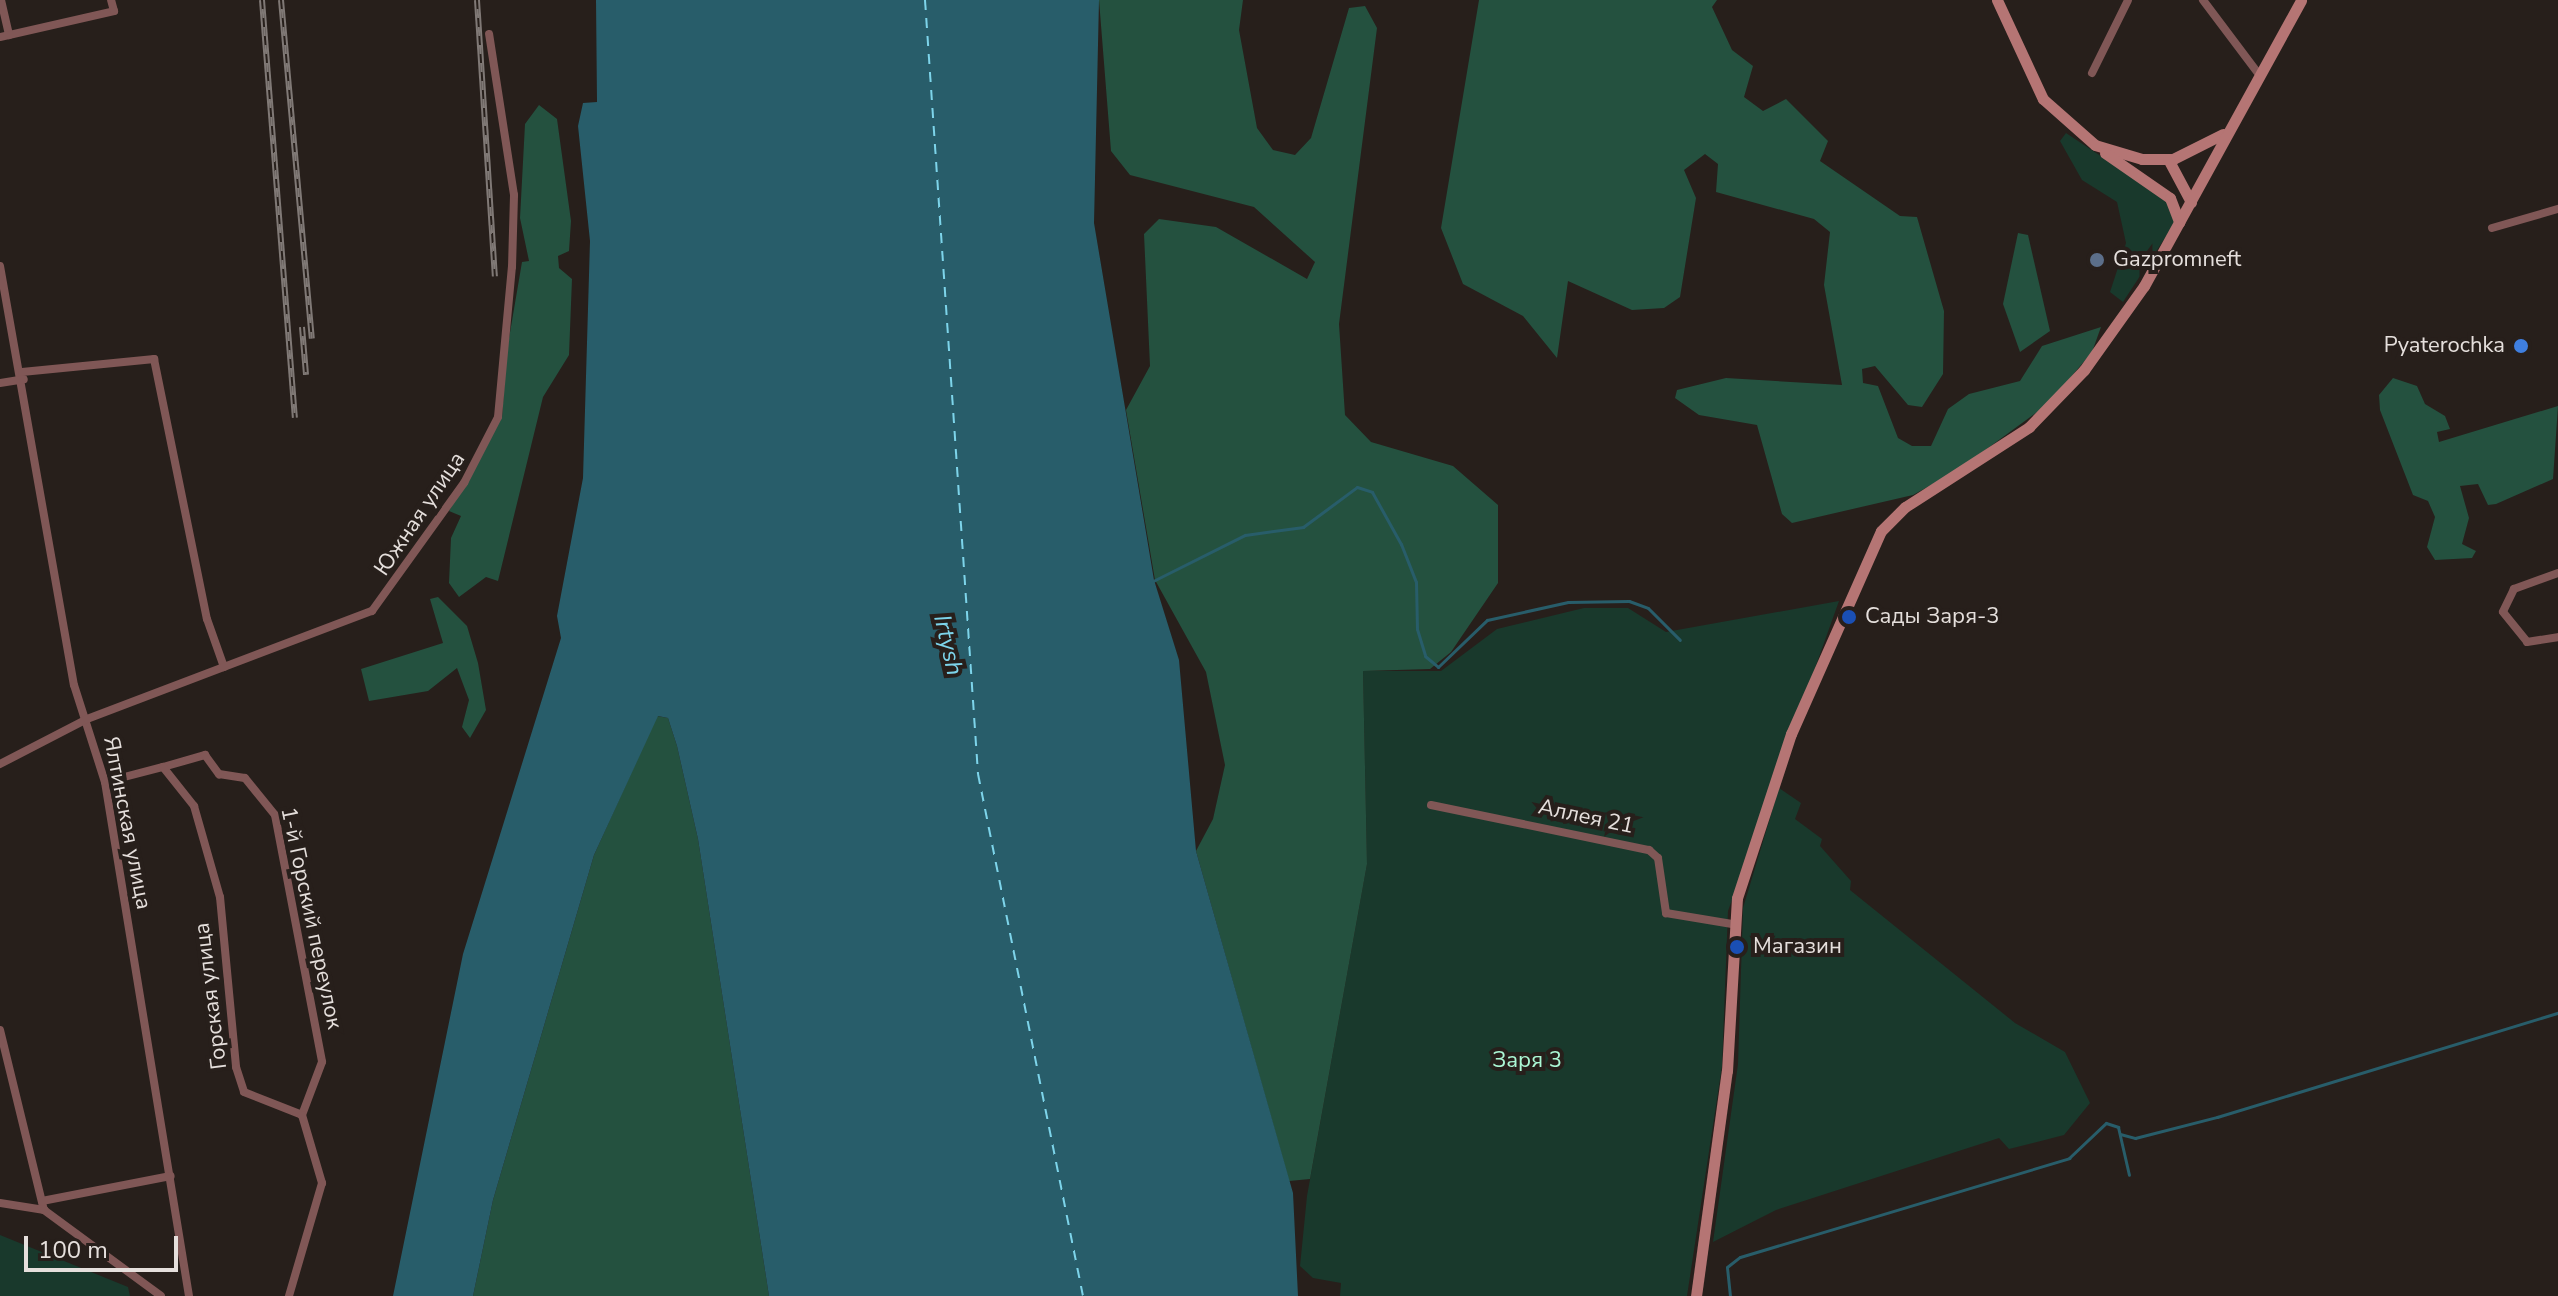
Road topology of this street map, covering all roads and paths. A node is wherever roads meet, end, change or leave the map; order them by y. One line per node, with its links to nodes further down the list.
1 (1, 0): 8 (street)
2 (111, 0): 8 (street)
3 (1997, 0): 12 (street)
4 (2128, 0): 9 (street)
5 (2203, 0): 10 (street)
6 (2301, 0): 10 (street)
7 (489, 34): 23 (street, Южная улица)
8 (4, 36)
9 (2092, 73)
10 (2260, 76): 11 (street)
11 (2230, 128): 13 (street); 14 (street)
12 (2095, 145): 13 (street); 16 (street)
13 (2168, 159): 14 (street)
14 (2191, 202): 16 (street)
15 (2558, 209): 17 (street)
16 (2177, 228): 29 (street)
17 (2492, 228)
18 (0, 266): 19 (street, Ялтинская улица)
19 (23, 376): 20 (street); 23 (street); 24 (street, Ялтинская улица)
20 (0, 383)
21 (2558, 573): 22 (street)
22 (2558, 637)
23 (224, 667): 24 (street, Южная улица)
24 (87, 719): 25 (street, Южная улица); 27 (street, Ялтинская улица)
25 (0, 764)
26 (163, 767): 27 (street); 31 (street, Горская улица); 31 (street, 1-й Горский переулок)
27 (105, 782): 32 (street, Ялтинская улица)
28 (1431, 805): 29 (street, Аллея 21)
29 (1732, 924): 38 (street)
30 (0, 1030): 34 (street)
31 (302, 1115): 37 (street)
32 (171, 1176): 34 (street); 36 (street, Ялтинская улица)
33 (0, 1203): 34 (street)
34 (43, 1206): 35 (street)
35 (161, 1296)
36 (189, 1296)
37 (289, 1296)
38 (1696, 1296)

